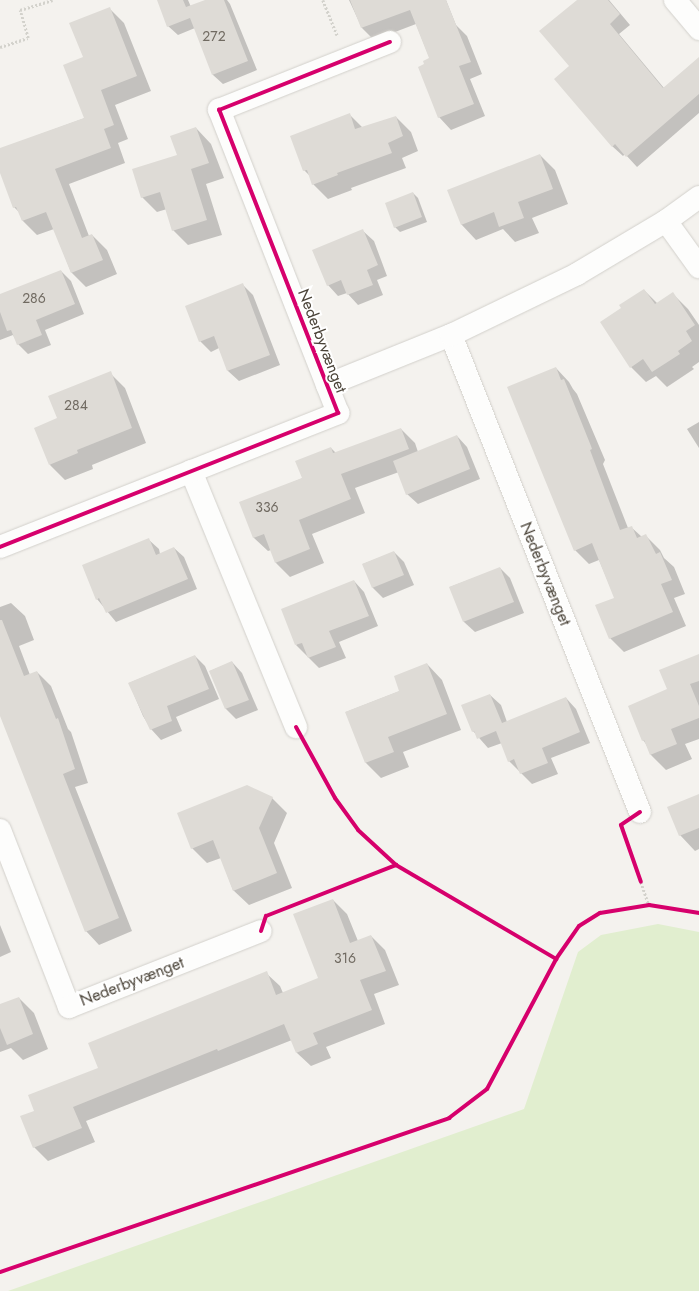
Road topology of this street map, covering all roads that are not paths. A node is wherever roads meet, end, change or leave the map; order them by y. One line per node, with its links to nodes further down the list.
1 (675, 0): 2 (street)
2 (699, 29)
3 (390, 42): 8 (street, Nederbyvænget)
4 (699, 197): 5 (street, Nederbyvænget)
5 (666, 221): 6 (street); 7 (street, Nederbyvænget)
6 (699, 267)
7 (451, 336): 8 (street, Nederbyvænget); 12 (street, Nederbyvænget)
8 (327, 386): 9 (street, Nederbyvænget)
9 (191, 471): 10 (street, Nederbyvænget); 11 (street)
10 (0, 547)
11 (296, 727)
12 (640, 812)
13 (0, 830): 14 (street, Nederbyvænget)
14 (260, 932)

